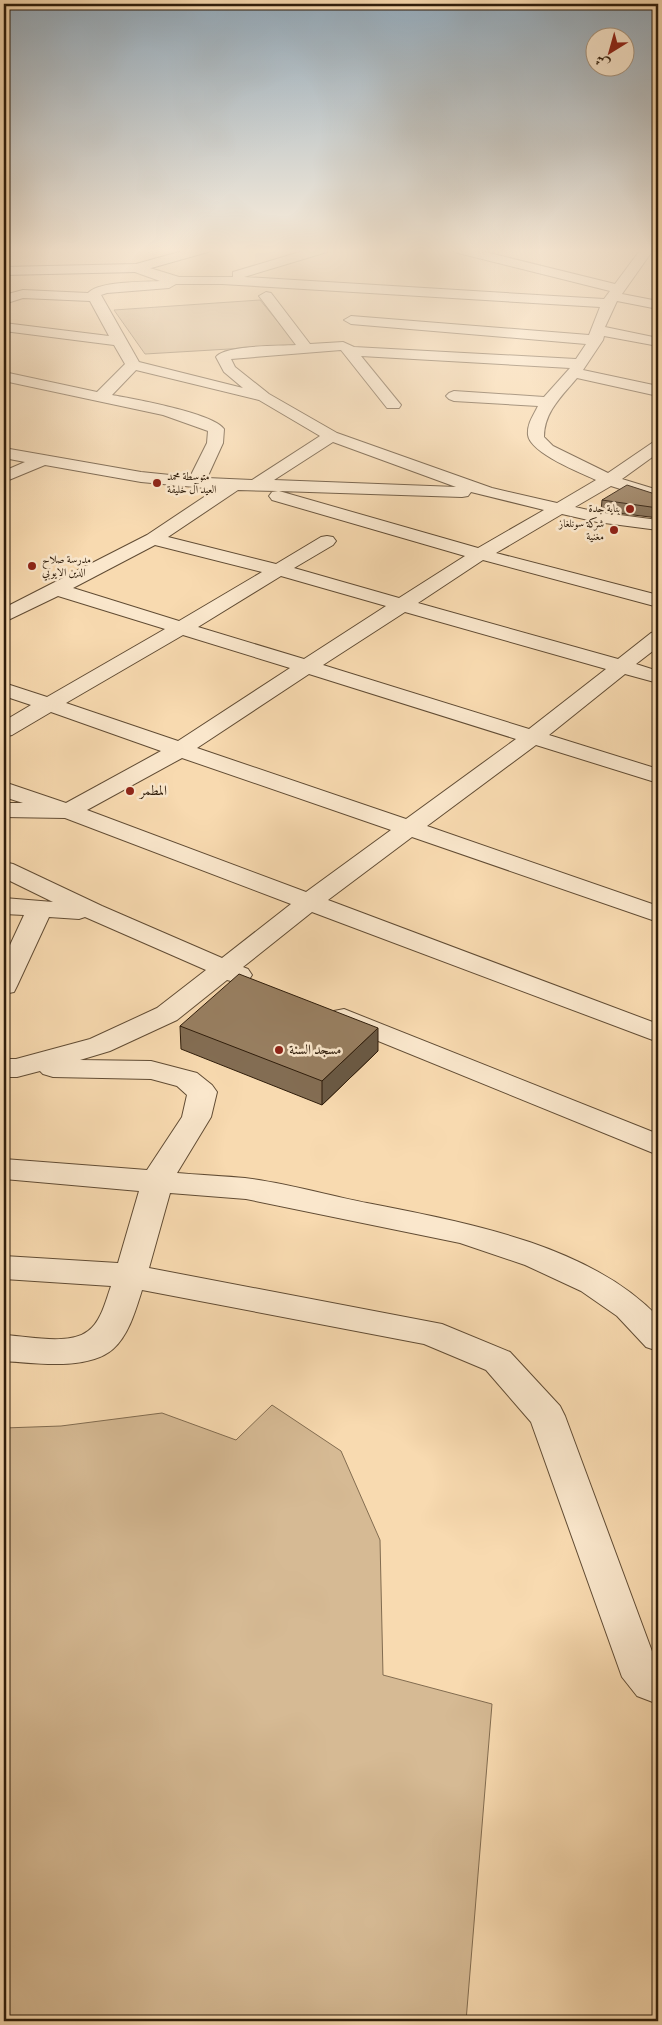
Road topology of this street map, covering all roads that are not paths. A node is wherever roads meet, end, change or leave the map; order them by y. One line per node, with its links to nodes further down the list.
1 (120, 344): 6 (street)
2 (302, 344): 4 (street)
3 (589, 344): 7 (street)
4 (306, 348): 5 (street); 12 (street)
5 (350, 351): 7 (street); 14 (street)
6 (133, 365): 10 (street); 12 (street)
7 (577, 368): 9 (street); 13 (street)
8 (4, 377): 10 (street)
9 (658, 390)
10 (101, 396): 21 (street)
11 (454, 396): 13 (street)
12 (264, 397): 15 (street)
13 (548, 402): 20 (street)
14 (393, 405)
15 (331, 436): 23 (street); 24 (street)
16 (658, 446): 20 (street)
17 (4, 453): 18 (street)
18 (40, 460): 19 (street); 21 (street)
19 (4, 477)
20 (609, 480): 25 (street); 26 (street)
21 (196, 483): 22 (street)
22 (232, 485): 23 (street); 28 (street)
23 (254, 486): 24 (street); 30 (street)
24 (487, 492): 26 (street)
25 (658, 496)
26 (561, 509): 27 (street); 30 (street)
27 (658, 525)
28 (153, 539): 31 (street); 32 (street)
29 (327, 541): 31 (street)
30 (480, 554): 33 (street); 34 (street)
31 (279, 570): 34 (street); 36 (street)
32 (56, 589): 35 (street); 36 (street)
33 (658, 601)
34 (404, 605): 38 (street); 39 (street)
35 (4, 616)
36 (183, 628): 38 (street); 42 (street)
37 (658, 637): 39 (street)
38 (307, 666): 44 (street); 45 (street)
39 (623, 667): 40 (street); 44 (street)
40 (658, 677)
41 (4, 689): 42 (street)
42 (47, 705): 43 (street); 45 (street)
43 (4, 730)
44 (533, 737): 46 (street); 50 (street)
45 (181, 749): 49 (street); 50 (street)
46 (658, 776)
47 (4, 789): 49 (street)
48 (4, 810): 49 (street)
49 (68, 811): 52 (street)
50 (410, 830): 52 (street); 56 (street)
51 (4, 869): 55 (street)
52 (309, 902): 57 (street); 61 (street)
53 (4, 906): 54 (street)
54 (40, 909): 55 (street); 59 (street)
55 (93, 912): 57 (street)
56 (658, 914)
57 (224, 969): 58 (street); 62 (street)
58 (261, 984)
59 (4, 986)
60 (317, 1006): 63 (street)
61 (658, 1034)
62 (10, 1068): 65 (street)
63 (658, 1145)
64 (4, 1169): 65 (street)
65 (158, 1181): 67 (street); 68 (street)
66 (4, 1268): 67 (street)
67 (131, 1276): 69 (street); 70 (street)
68 (658, 1338)
69 (4, 1348)
70 (658, 1686)

